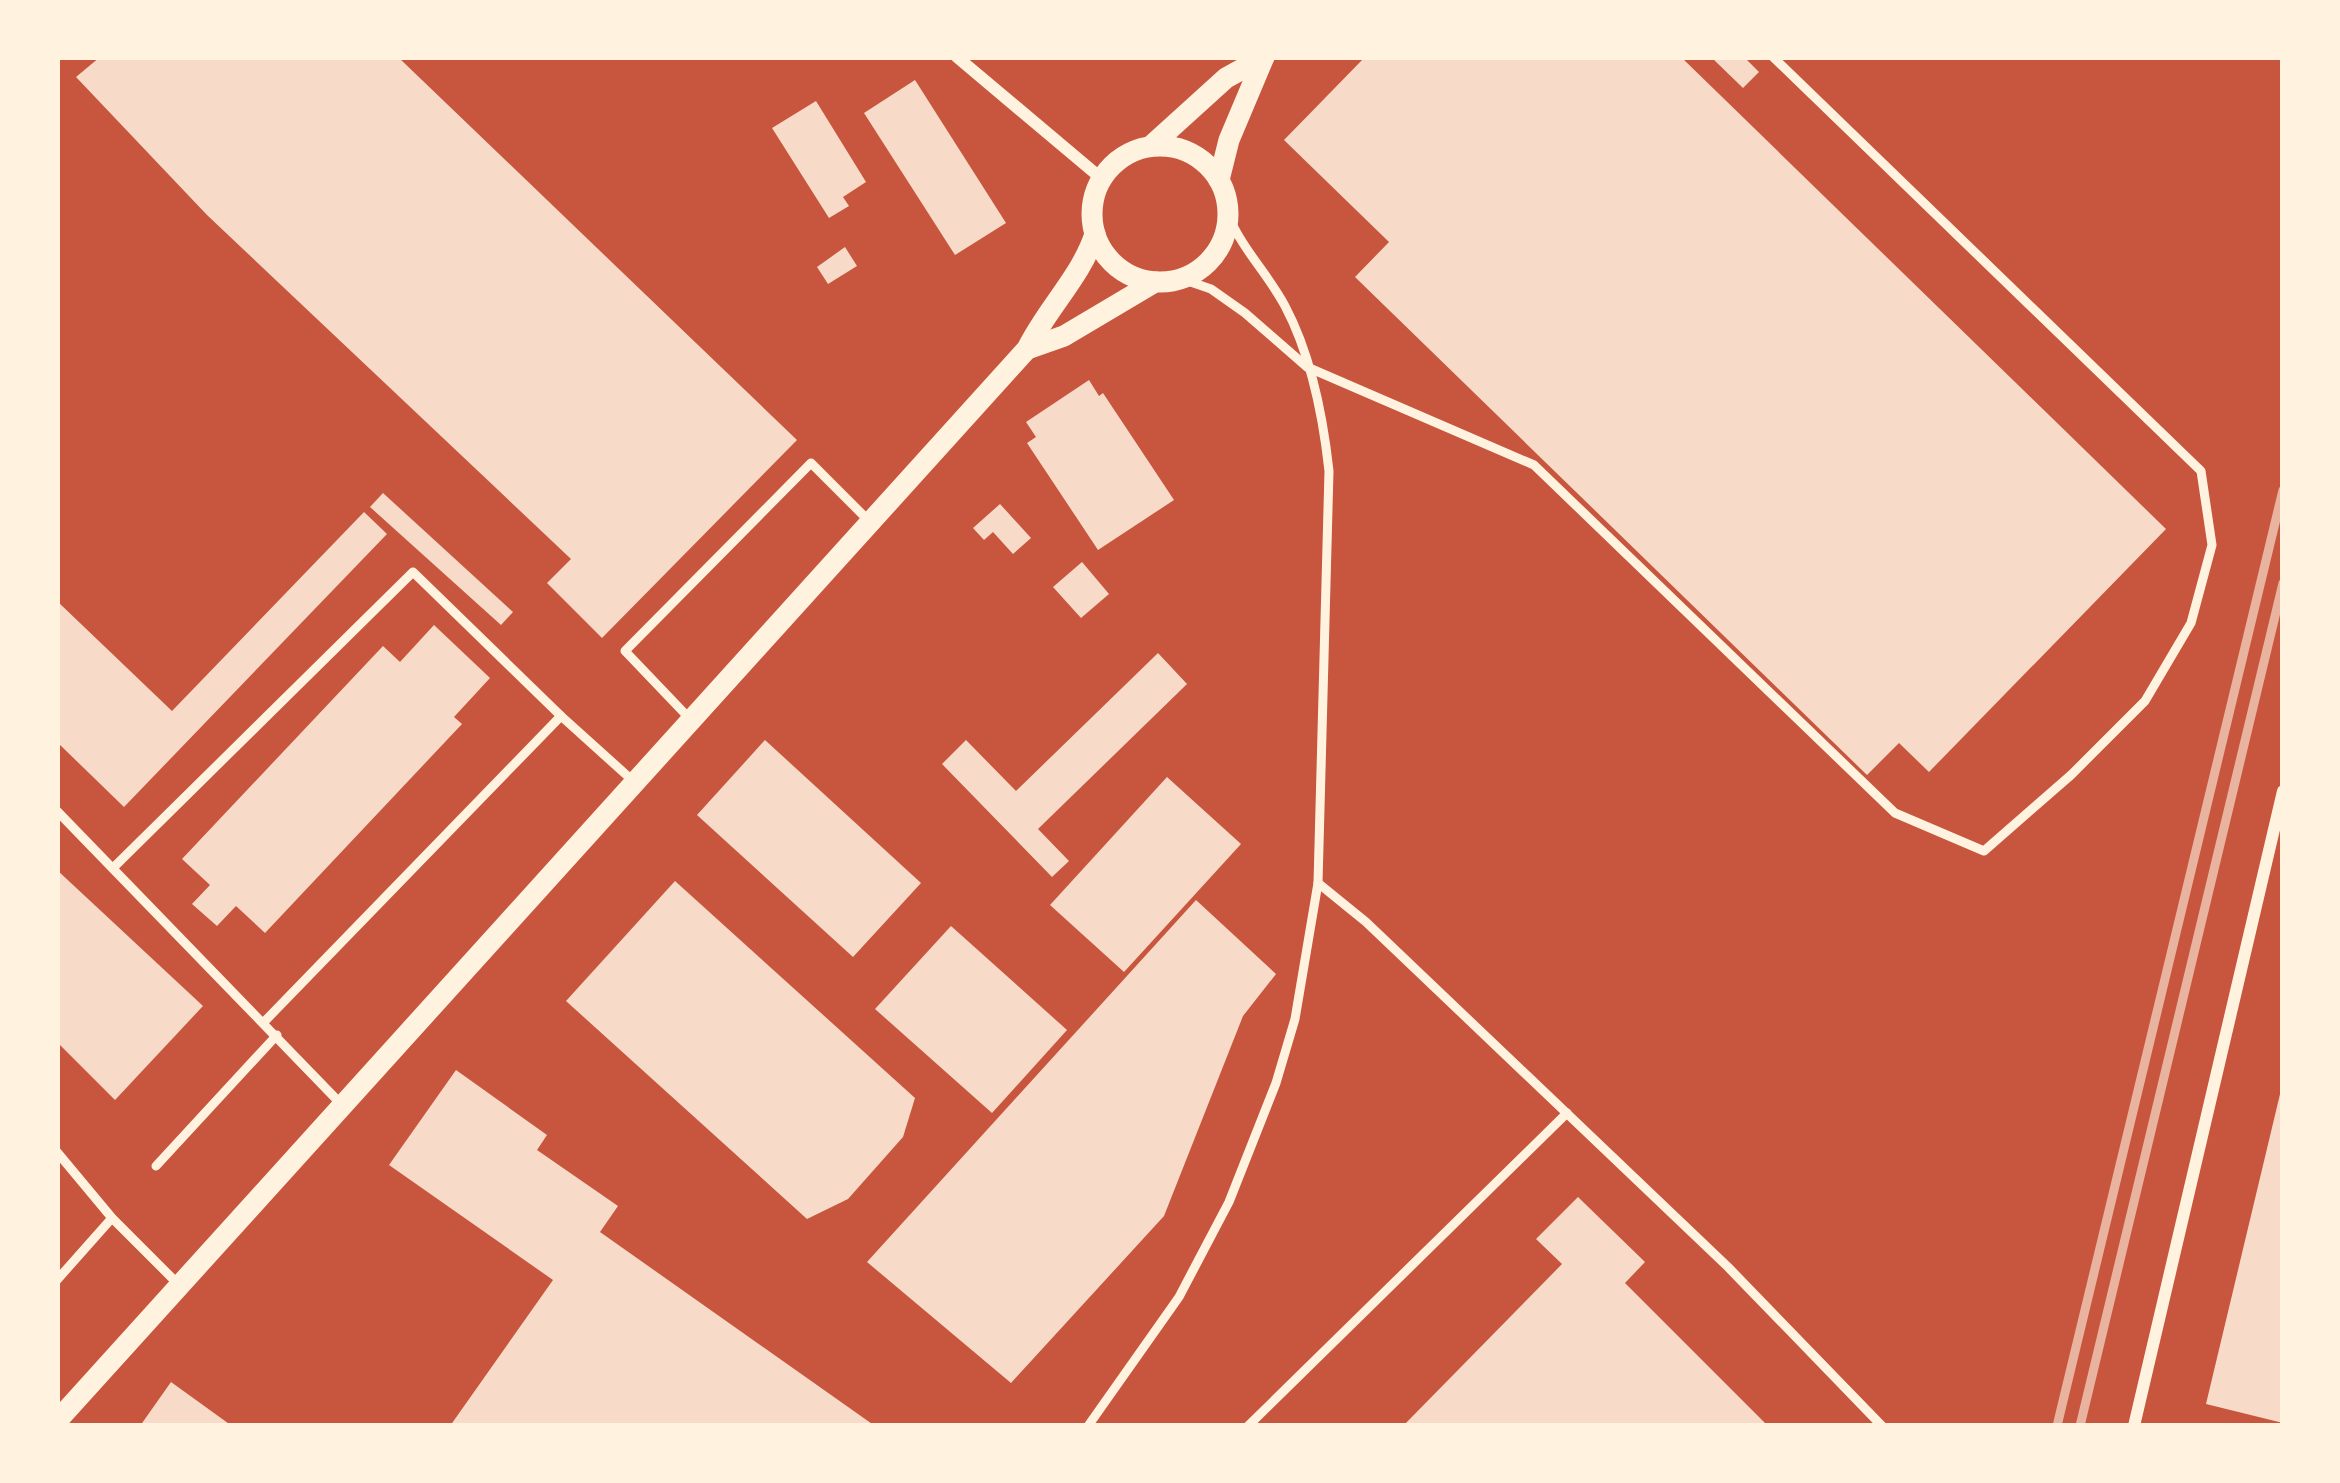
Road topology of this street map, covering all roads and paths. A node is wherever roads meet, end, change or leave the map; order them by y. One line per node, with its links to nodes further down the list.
1 (956, 57): 5 (street)
2 (1264, 57): 4 (street); 6 (street)
3 (1773, 57): 12 (lane)
4 (1151, 146): 5 (street); 6 (street)
5 (1102, 179): 8 (street)
6 (1220, 180): 7 (street)
7 (1229, 217): 9 (street); 12 (lane)
8 (1095, 234): 10 (street); 11 (street)
9 (1182, 279): 10 (street); 12 (lane)
10 (1156, 282): 11 (street)
11 (1027, 349): 13 (street)
12 (1307, 367): 20 (lane)
13 (870, 522): 15 (street); 15 (lane)
14 (561, 716): 16 (lane); 19 (lane); 21 (lane)
15 (691, 719): 16 (street)
16 (634, 782): 23 (street)
17 (2283, 791): 34 (street)
18 (57, 811): 19 (lane)
19 (112, 868): 21 (lane)
20 (1318, 883): 24 (lane); 31 (lane)
21 (264, 1022): 22 (lane)
22 (277, 1035): 23 (lane); 26 (lane)
23 (341, 1104): 29 (street)
24 (1567, 1113): 32 (lane); 33 (lane)
25 (57, 1152): 27 (lane)
26 (156, 1166)
27 (112, 1218): 28 (lane); 29 (lane)
28 (57, 1280)
29 (178, 1284): 30 (street)
30 (57, 1420)
31 (1088, 1426)
32 (1248, 1426)
33 (1882, 1426)
34 (2134, 1426)

